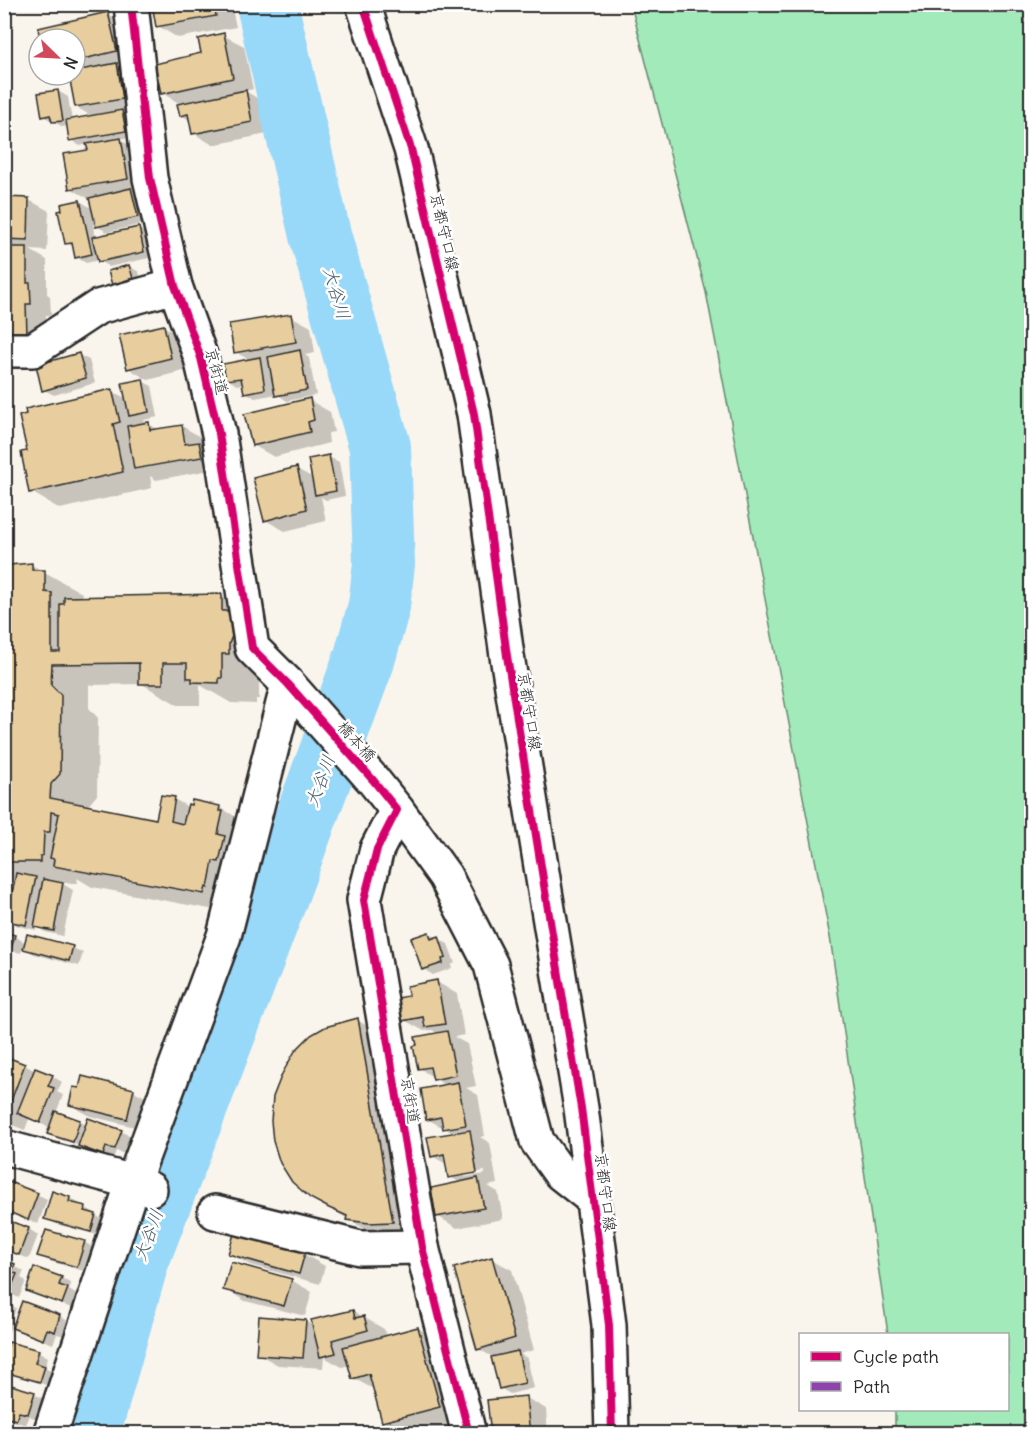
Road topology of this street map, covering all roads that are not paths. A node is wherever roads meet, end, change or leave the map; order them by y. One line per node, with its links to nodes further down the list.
1 (131, 4): 3 (street, 京街道)
2 (363, 4): 10 (street, 京都守口線)
3 (175, 286): 4 (street); 5 (street, 京街道)
4 (4, 350)
5 (288, 684): 6 (street, 京街道); 9 (street)
6 (321, 721): 7 (street, 橋本橋)
7 (397, 810): 10 (street); 12 (street, 京街道)
8 (4, 1147): 9 (street)
9 (142, 1186): 13 (street)
10 (593, 1199): 15 (street, 京都守口線)
11 (215, 1212): 12 (street)
12 (422, 1246): 14 (street, 京街道)
13 (51, 1434)
14 (469, 1434)
15 (612, 1434)

